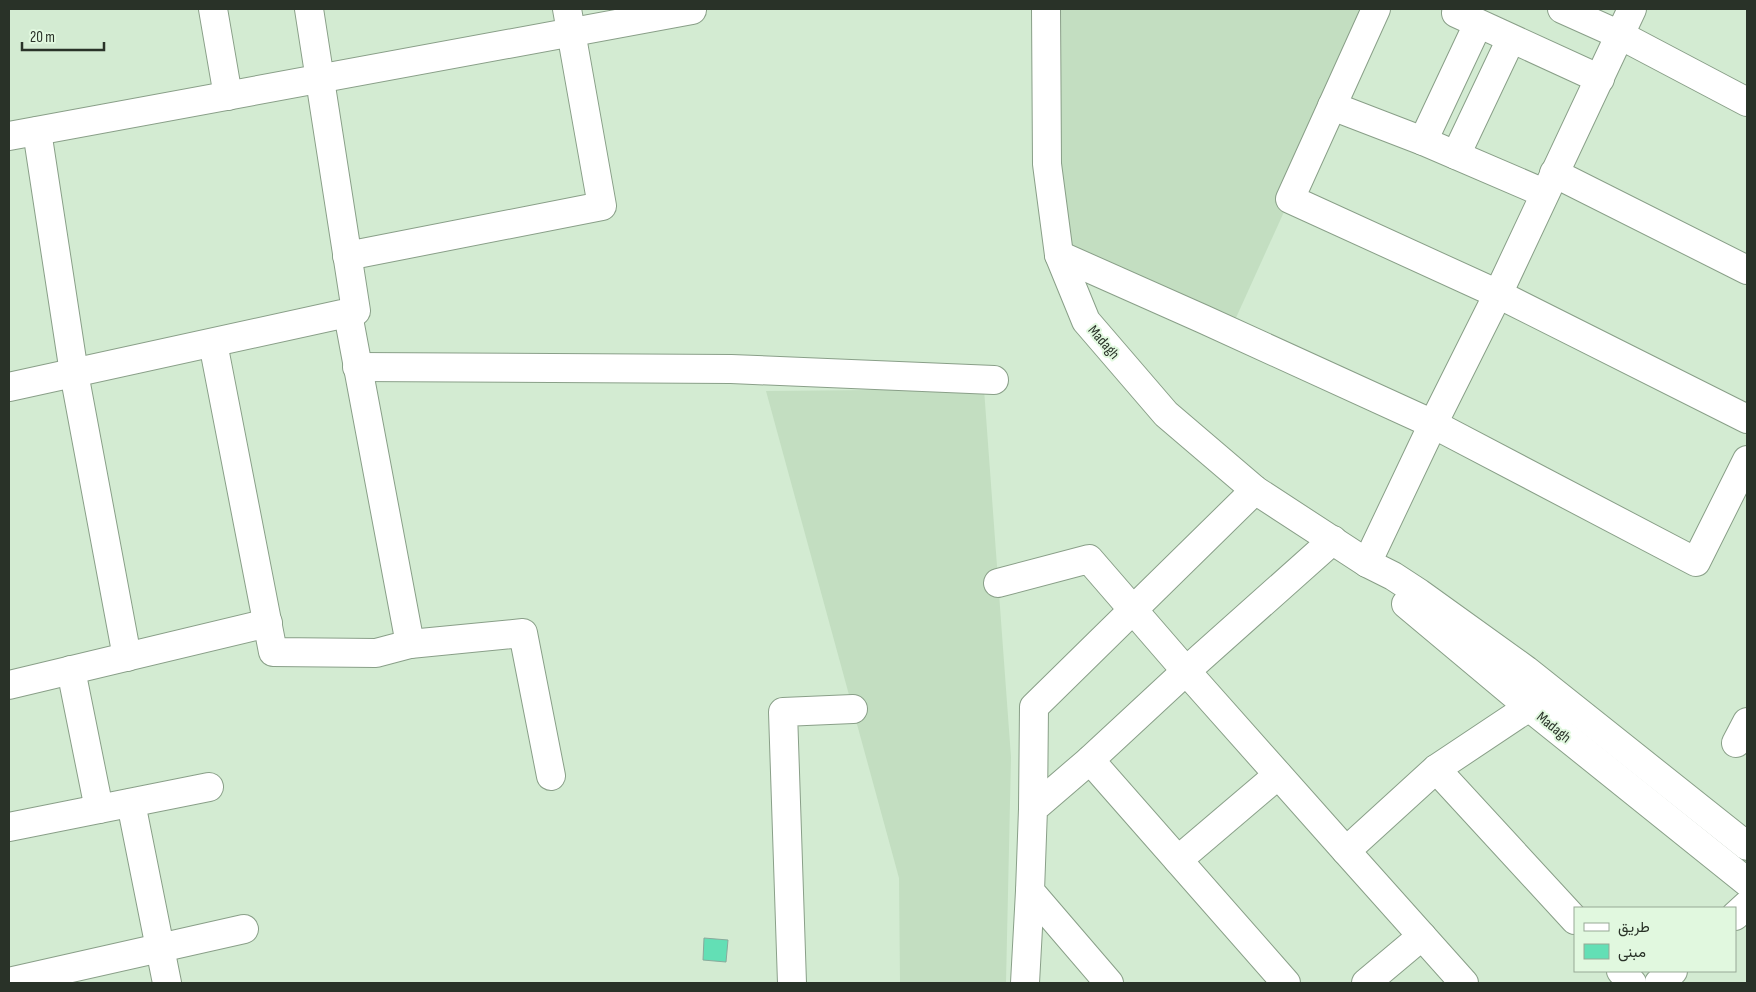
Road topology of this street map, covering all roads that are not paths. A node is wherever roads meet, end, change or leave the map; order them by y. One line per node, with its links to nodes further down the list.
1 (213, 9): 14 (street)
2 (309, 9): 13 (street)
3 (1046, 9): 22 (street, Madagh)
4 (1376, 9): 16 (street)
5 (1562, 9): 10 (street)
6 (1632, 9): 10 (street)
7 (692, 10): 9 (street)
8 (1468, 16): 11 (street); 19 (street)
9 (569, 21): 13 (street); 23 (street)
10 (1620, 35): 12 (street); 15 (street)
11 (1512, 39): 12 (street); 20 (street)
12 (1600, 78): 21 (street)
13 (320, 79): 14 (street); 23 (street)
14 (228, 96): 17 (street)
15 (1747, 102)
16 (1332, 106): 19 (street); 25 (street)
17 (36, 131): 18 (street); 29 (street)
18 (9, 136)
19 (1422, 141): 20 (street)
20 (1456, 155): 21 (street)
21 (1549, 183): 24 (street); 25 (street)
22 (1059, 255): 33 (street); 35 (street, Madagh)
23 (347, 256): 26 (street)
24 (1747, 270)
25 (1498, 294): 32 (street); 33 (street)
26 (348, 314): 27 (street); 28 (street)
27 (213, 343): 29 (street); 40 (street)
28 (357, 367): 30 (street); 41 (street)
29 (74, 373): 31 (street); 42 (street)
30 (994, 380)
31 (9, 387)
32 (1747, 419)
33 (1434, 424): 34 (street); 37 (street)
34 (1747, 460)
35 (1255, 490): 36 (street, Madagh); 39 (street)
36 (1333, 540): 37 (street, Madagh); 44 (street)
37 (1368, 564): 46 (street, Madagh); 57 (street, Madagh)
38 (998, 583): 39 (street)
39 (1134, 610): 44 (street); 55 (street)
40 (268, 623): 41 (street); 42 (street)
41 (410, 644): 51 (street)
42 (127, 656): 43 (street)
43 (71, 670): 45 (street); 54 (street)
44 (1186, 671): 48 (street); 50 (street)
45 (9, 685)
46 (1529, 707): 49 (street); 60 (street, Madagh)
47 (853, 709): 73 (street)
48 (1090, 760): 55 (street); 59 (street)
49 (1436, 769): 58 (street); 64 (street)
50 (1278, 775): 58 (street); 59 (street)
51 (551, 776)
52 (209, 787): 53 (street)
53 (131, 803): 54 (street); 67 (street)
54 (98, 809): 56 (street)
55 (1033, 809): 61 (street)
56 (9, 827)
57 (1747, 846)
58 (1346, 852): 66 (street)
59 (1178, 860): 70 (street)
60 (1747, 882)
61 (1030, 891): 74 (street); 75 (street)
62 (1747, 905): 63 (street)
63 (1736, 915)
64 (1574, 919)
65 (244, 929): 67 (street)
66 (1422, 936): 76 (street); 77 (street)
67 (160, 948): 71 (street); 72 (street)
68 (1622, 972): 78 (street)
69 (1672, 972): 79 (street)
70 (1271, 978)
71 (9, 982)
72 (167, 983)
73 (792, 983)
74 (1025, 983)
75 (1109, 983)
76 (1366, 983)
77 (1464, 983)
78 (1632, 983)
79 (1659, 983)

